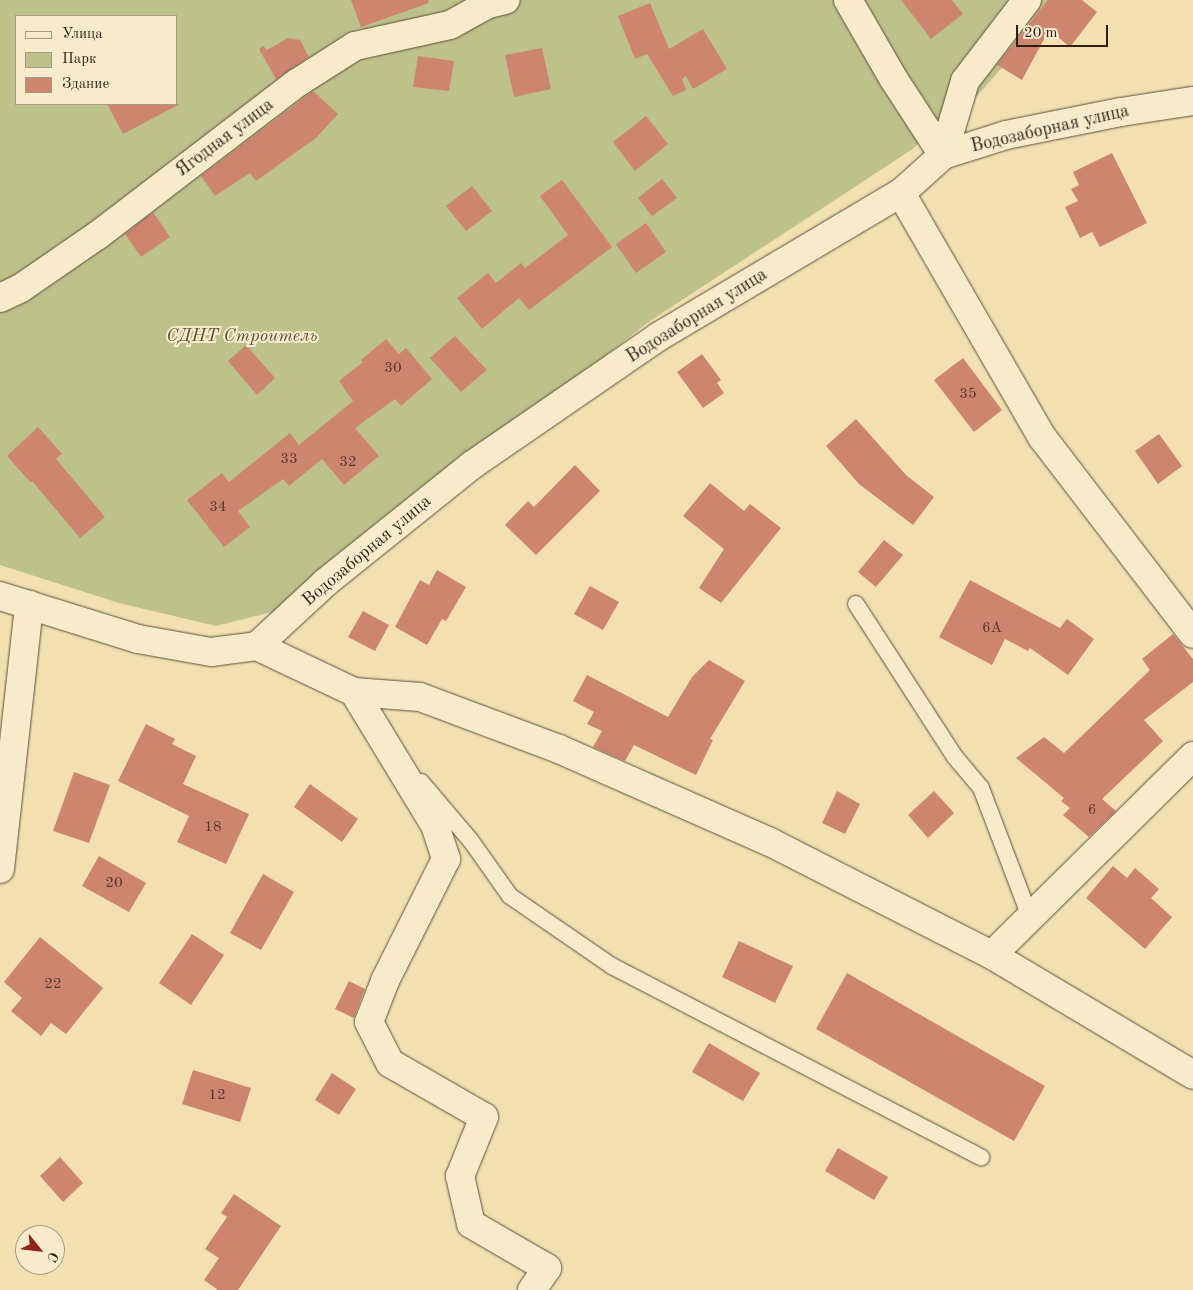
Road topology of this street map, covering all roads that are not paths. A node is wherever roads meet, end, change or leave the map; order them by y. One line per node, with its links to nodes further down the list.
1 (506, 0): 4 (street, Ягодная улица)
2 (848, 0): 6 (street)
3 (1027, 0): 6 (street)
4 (464, 8): 8 (street, Ягодная улица)
5 (1193, 101): 6 (street, Водозаборная улица)
6 (943, 155): 7 (street, Водозаборная улица)
7 (901, 193): 12 (street); 13 (street, Водозаборная улица)
8 (0, 298)
9 (0, 596): 11 (street)
10 (856, 604): 19 (lane)
11 (29, 605): 13 (street); 17 (street)
12 (1193, 634)
13 (257, 646): 14 (street)
14 (354, 692): 15 (street); 20 (street)
15 (381, 734): 22 (lane); 23 (street)
16 (1193, 756): 19 (street)
17 (2, 840): 18 (street)
18 (0, 869)
19 (1030, 918): 20 (street)
20 (992, 955): 21 (street)
21 (1193, 1075)
22 (981, 1157)
23 (532, 1290)

